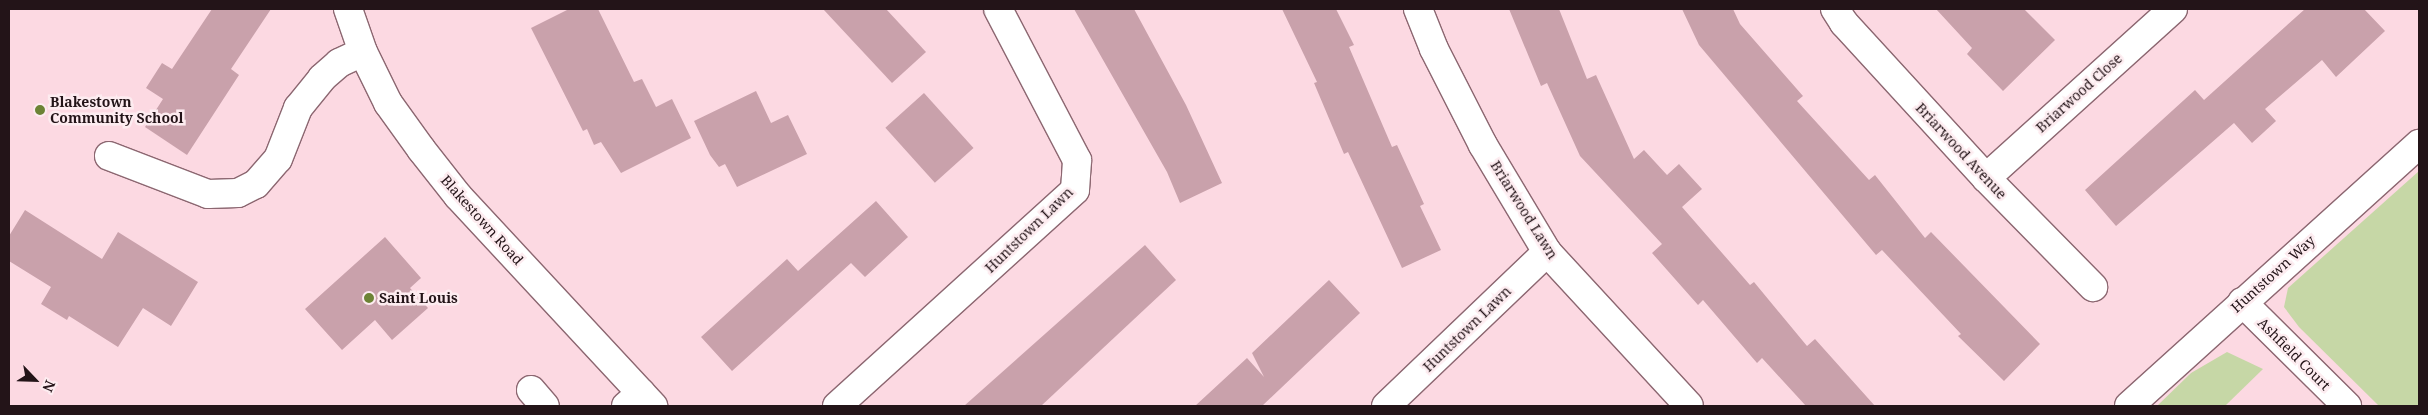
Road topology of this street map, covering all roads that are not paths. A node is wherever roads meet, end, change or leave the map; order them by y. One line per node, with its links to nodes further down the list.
1 (348, 9): 6 (street, Blakestown Road)
2 (998, 9): 14 (street, Huntstown Lawn)
3 (1418, 9): 10 (street, Briarwood Lawn)
4 (1835, 9): 9 (street, Briarwood Avenue)
5 (2173, 9): 9 (street, Briarwood Close)
6 (363, 52): 8 (street); 13 (street, Blakestown Road)
7 (2419, 144): 12 (street, Huntstown Way)
8 (108, 156)
9 (1986, 178): 11 (street, Briarwood Avenue)
10 (1547, 252): 15 (street, Huntstown Lawn); 16 (street, Briarwood Lawn)
11 (2093, 287)
12 (2242, 302): 17 (street, Huntstown Way); 18 (street, Ashfield Court)
13 (640, 402)
14 (837, 406)
15 (1386, 406)
16 (1689, 406)
17 (2128, 406)
18 (2346, 406)

